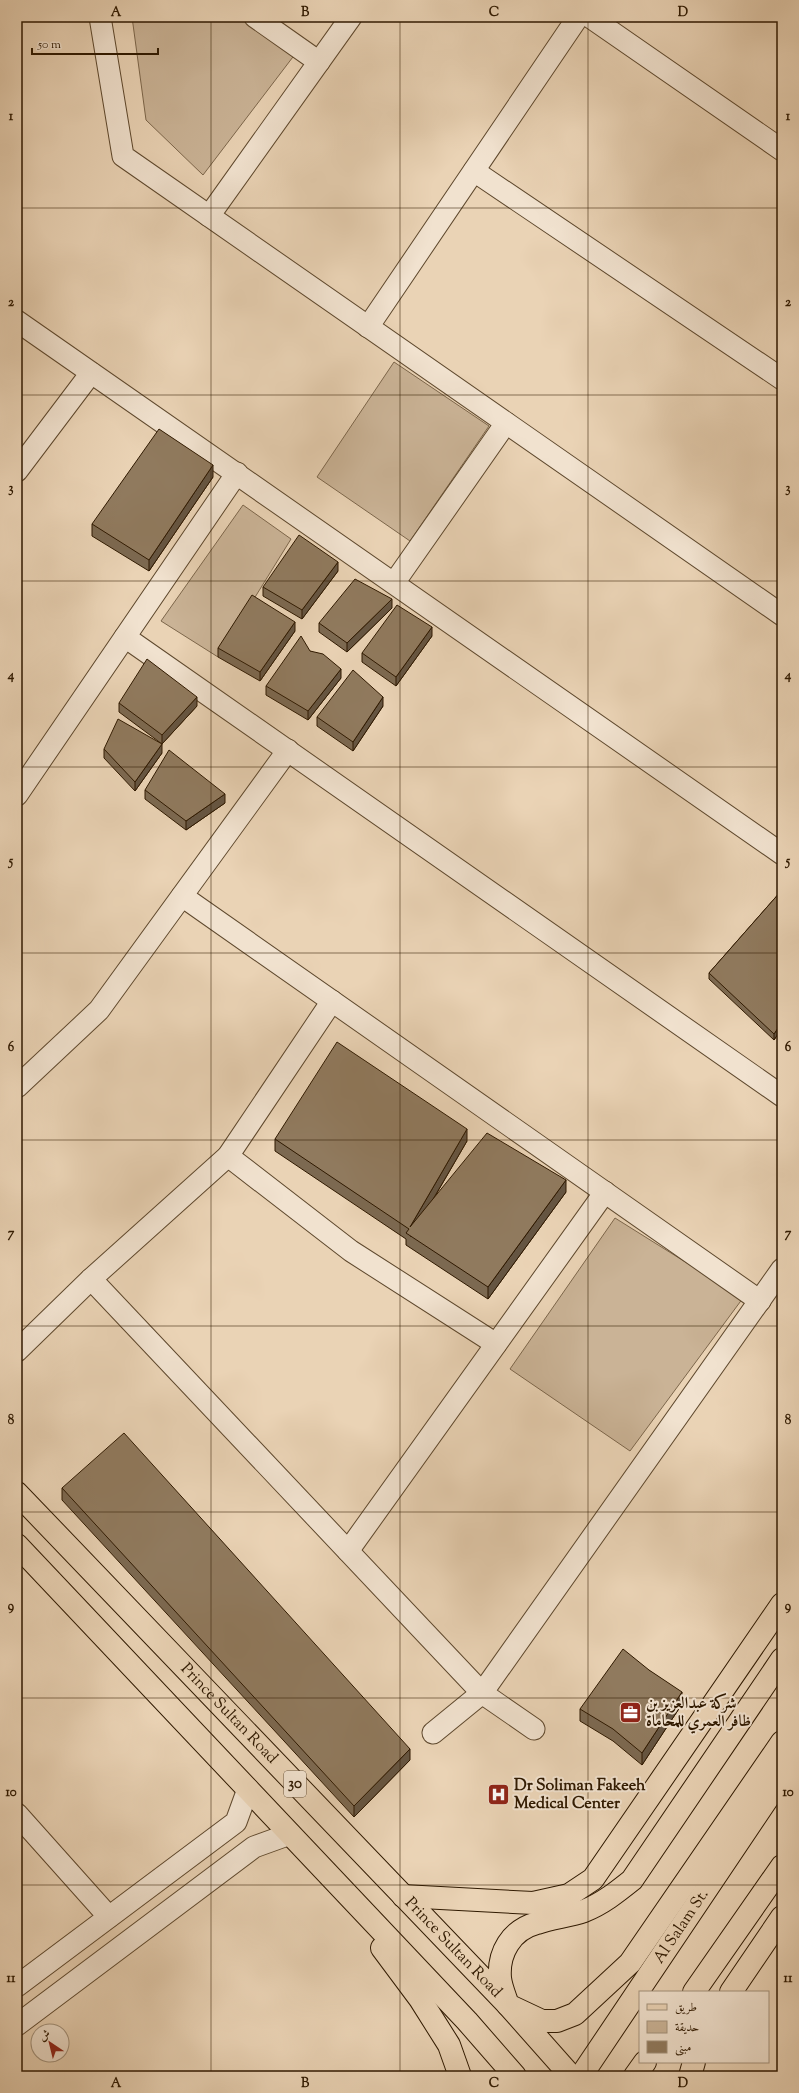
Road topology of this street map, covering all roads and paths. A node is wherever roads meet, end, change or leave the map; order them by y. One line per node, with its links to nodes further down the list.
1 (100, 17): 9 (street)
2 (255, 17): 6 (street)
3 (351, 17): 6 (street)
4 (578, 17): 8 (street)
5 (590, 17): 7 (street)
6 (319, 62): 9 (street)
7 (782, 150)
8 (474, 171): 11 (street); 13 (street)
9 (209, 216): 11 (street)
10 (17, 321): 12 (street)
11 (368, 327): 14 (street)
12 (91, 373): 15 (street); 16 (street)
13 (782, 379)
14 (506, 423): 17 (street); 18 (street)
15 (17, 471)
16 (237, 474): 17 (street); 19 (street)
17 (394, 583): 22 (street)
18 (782, 615)
19 (125, 637): 20 (street); 21 (street)
20 (288, 750): 23 (street); 26 (street)
21 (17, 795)
22 (782, 854)
23 (182, 896): 24 (street); 25 (street)
24 (332, 1001): 27 (street); 28 (street)
25 (17, 1087)
26 (782, 1096)
27 (228, 1156): 30 (street); 32 (street)
28 (604, 1192): 31 (street); 32 (street)
29 (782, 1269): 31 (street)
30 (91, 1279): 33 (street); 36 (street)
31 (760, 1301): 39 (street)
32 (496, 1344): 36 (street)
33 (17, 1351)
34 (17, 1493): 49 (main road, Prince Sultan Road / 30)
35 (17, 1545): 44 (main road, 30)
36 (348, 1551): 39 (street)
37 (782, 1604): 49 (main road)
38 (782, 1659): 55 (main road)
39 (482, 1693): 40 (street); 41 (street)
40 (534, 1729)
41 (433, 1733)
42 (782, 1742): 55 (main road)
43 (782, 1777): 62 (main road, Al Salam St.)
44 (248, 1788): 46 (main road, 30); 51 (street)
45 (17, 1814): 51 (street)
46 (290, 1834): 47 (main road, 30); 56 (street)
47 (321, 1866): 59 (main road); 60 (main road, 30)
48 (782, 1866): 53 (main road)
49 (403, 1896): 55 (main road, Prince Sultan Road / 30)
50 (782, 1917): 54 (main road)
51 (109, 1918): 52 (street)
52 (17, 1986)
53 (695, 1991)
54 (732, 1991)
55 (508, 2005): 61 (main road, Prince Sultan Road / 30)
56 (17, 2025)
57 (644, 2063): 63 (main road)
58 (694, 2063): 64 (main road)
59 (460, 2076)
60 (515, 2076)
61 (571, 2076)
62 (581, 2076)
63 (635, 2076)
64 (690, 2076)

